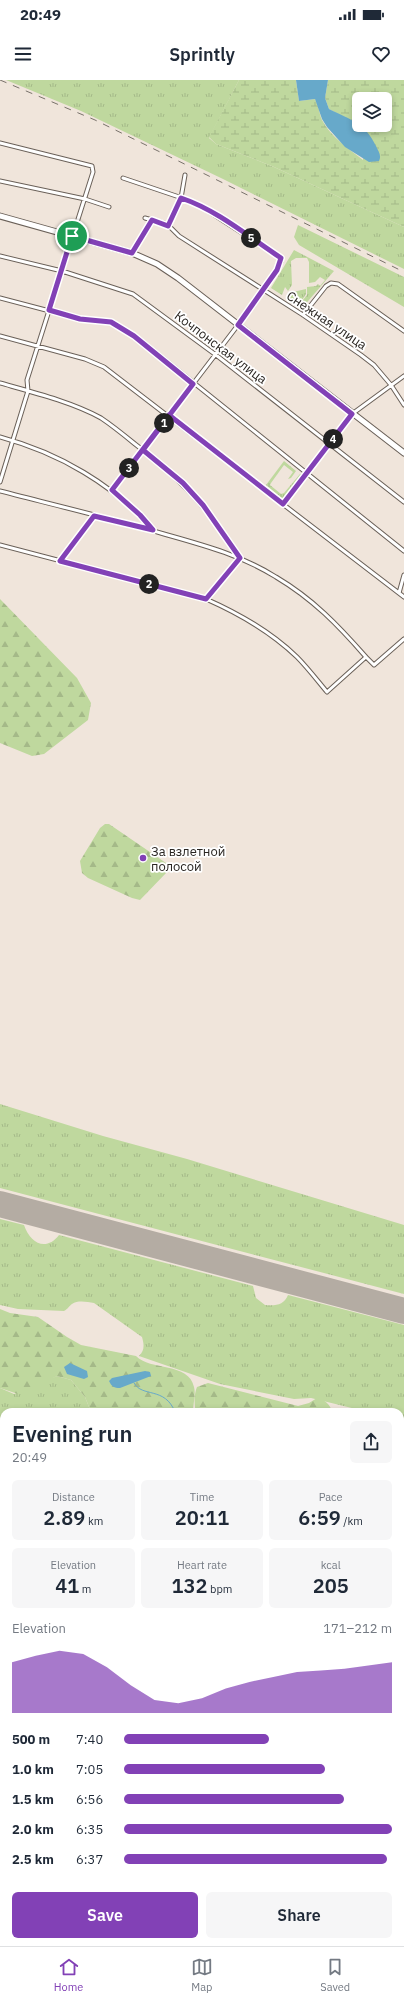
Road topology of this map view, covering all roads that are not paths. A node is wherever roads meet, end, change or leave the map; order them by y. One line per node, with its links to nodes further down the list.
1 (0, 143): 6 (street)
2 (185, 175): 5 (street)
3 (123, 178): 5 (street)
4 (0, 181): 6 (street)
5 (181, 198): 11 (street); 16 (street)
6 (85, 199): 7 (street); 12 (street)
7 (109, 208)
8 (0, 216): 12 (main road)
9 (145, 218): 10 (street, Снежная улица)
10 (152, 220): 11 (street, Снежная улица); 13 (street)
11 (168, 226): 16 (street, Снежная улица)
12 (72, 236): 13 (main road); 15 (street)
13 (132, 253): 20 (main road)
14 (0, 256): 15 (street, Кочпонская улица)
15 (62, 271): 18 (street); 24 (street, Кочпонская улица)
16 (264, 290): 19 (street, Снежная улица); 20 (street)
17 (0, 298): 18 (street)
18 (49, 310): 23 (street); 27 (street)
19 (303, 315): 21 (street); 28 (street, Снежная улица)
20 (238, 325): 24 (street); 31 (main road)
21 (404, 331)
22 (0, 336): 23 (street)
23 (38, 346): 29 (street); 32 (street)
24 (216, 355): 27 (street); 35 (street, Кочпонская улица)
25 (404, 376): 28 (street)
26 (0, 383): 29 (street)
27 (193, 384): 32 (street); 38 (street)
28 (392, 385): 30 (street, Снежная улица); 31 (street)
29 (28, 391): 34 (street); 36 (street)
30 (404, 405)
31 (352, 414): 35 (street); 37 (main road)
32 (169, 415): 36 (street); 43 (street)
33 (0, 438): 34 (street)
34 (13, 441): 39 (street); 40 (street)
35 (329, 444): 38 (street); 42 (street, Кочпонская улица)
36 (143, 450): 40 (street); 48 (street)
37 (404, 453)
38 (306, 474): 43 (street); 47 (street)
39 (0, 482)
40 (112, 490): 45 (street)
41 (0, 491): 44 (street)
42 (404, 502)
43 (283, 504): 51 (street)
44 (94, 516): 45 (street); 49 (street)
45 (153, 530): 48 (street)
46 (0, 545): 49 (street)
47 (404, 551)
48 (240, 558): 53 (street); 55 (street)
49 (60, 561): 53 (street)
50 (404, 575): 51 (street)
51 (399, 593): 52 (street)
52 (404, 597)
53 (206, 599): 55 (street)
54 (404, 639): 55 (street)
55 (366, 657)

